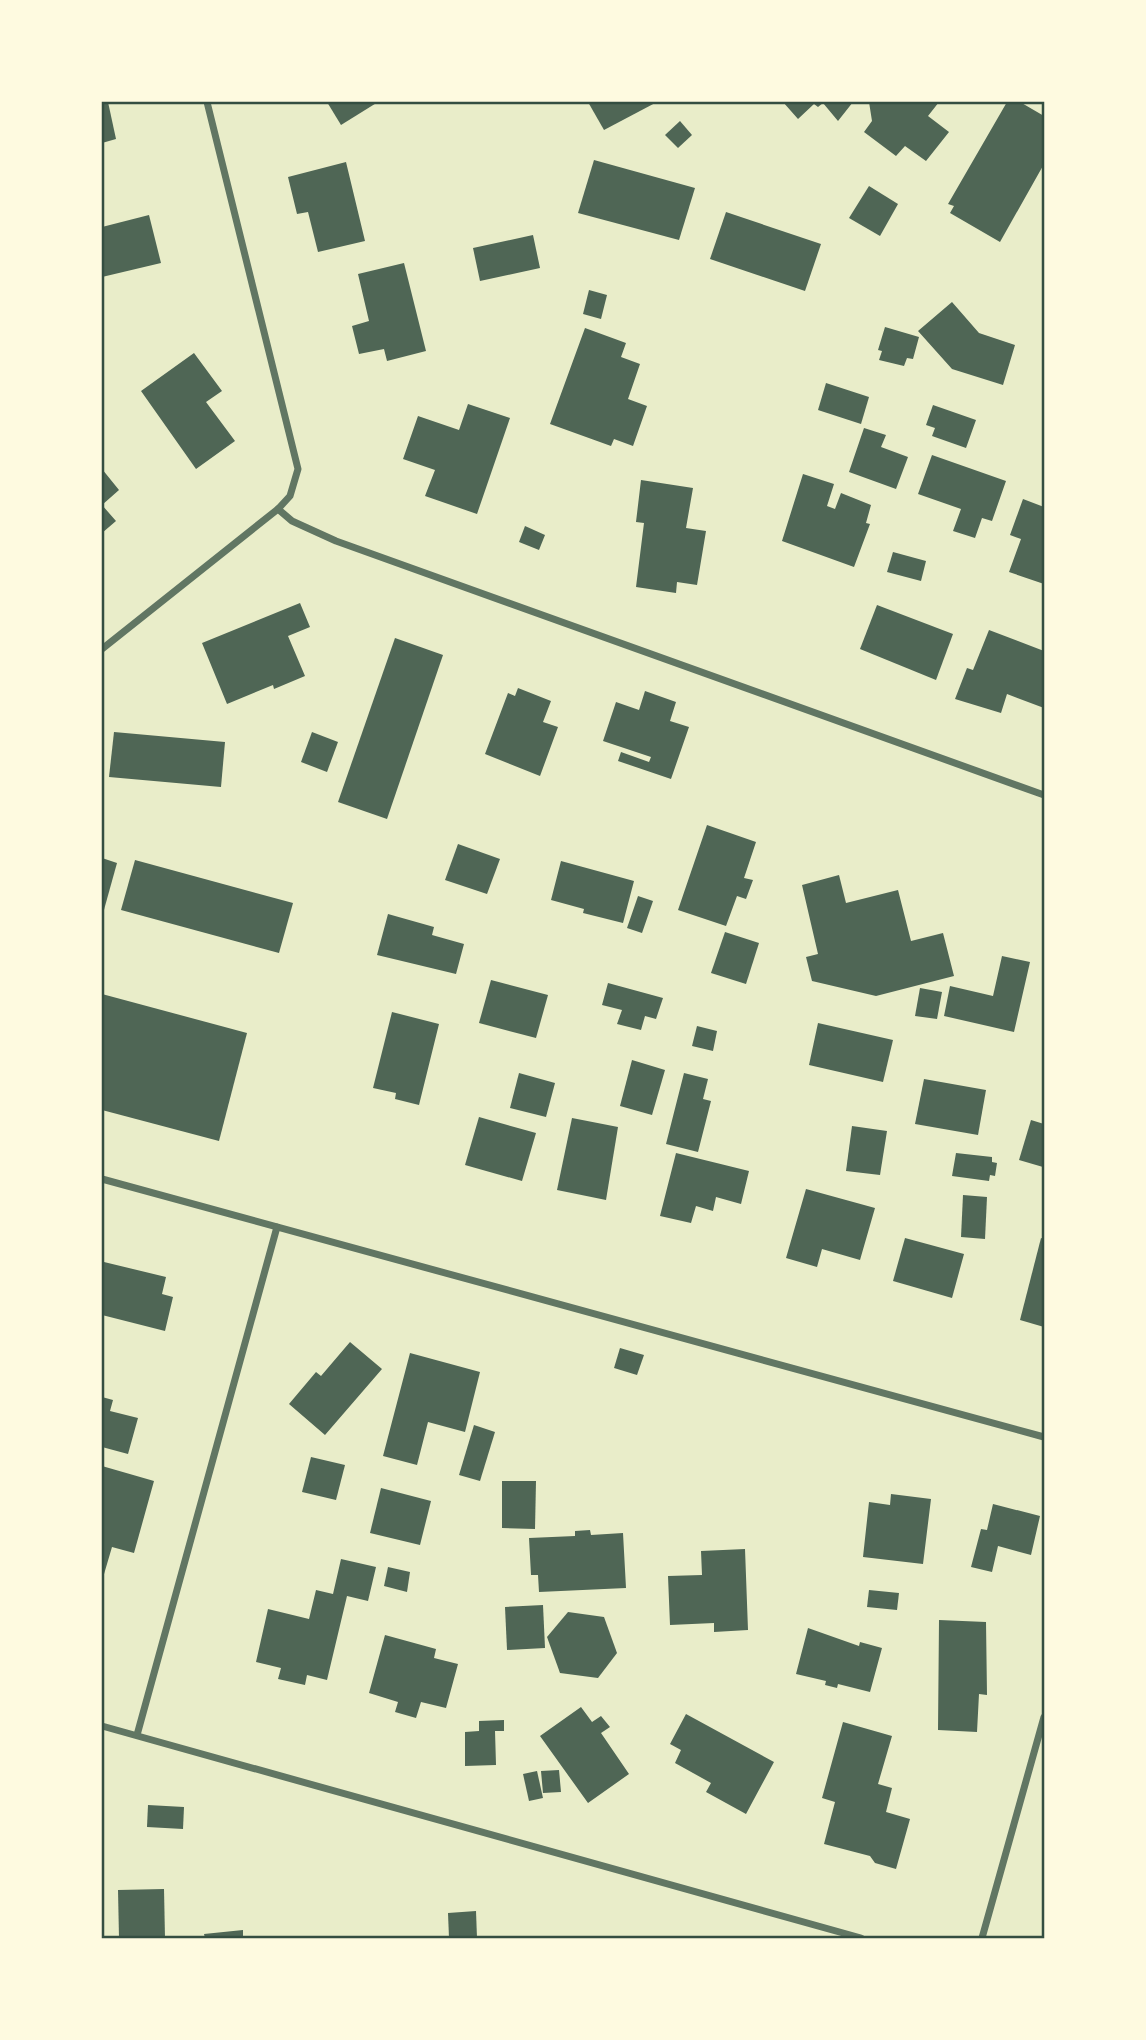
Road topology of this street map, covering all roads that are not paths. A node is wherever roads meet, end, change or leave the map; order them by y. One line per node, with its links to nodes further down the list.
1 (207, 102): 2 (street)
2 (278, 509): 3 (street); 4 (street)
3 (102, 649)
4 (1045, 795)
5 (102, 1179): 6 (street)
6 (277, 1227): 7 (street); 10 (street)
7 (1045, 1437)
8 (1045, 1717): 12 (street)
9 (102, 1727): 10 (street)
10 (137, 1735): 11 (street)
11 (861, 1938)
12 (982, 1938)

